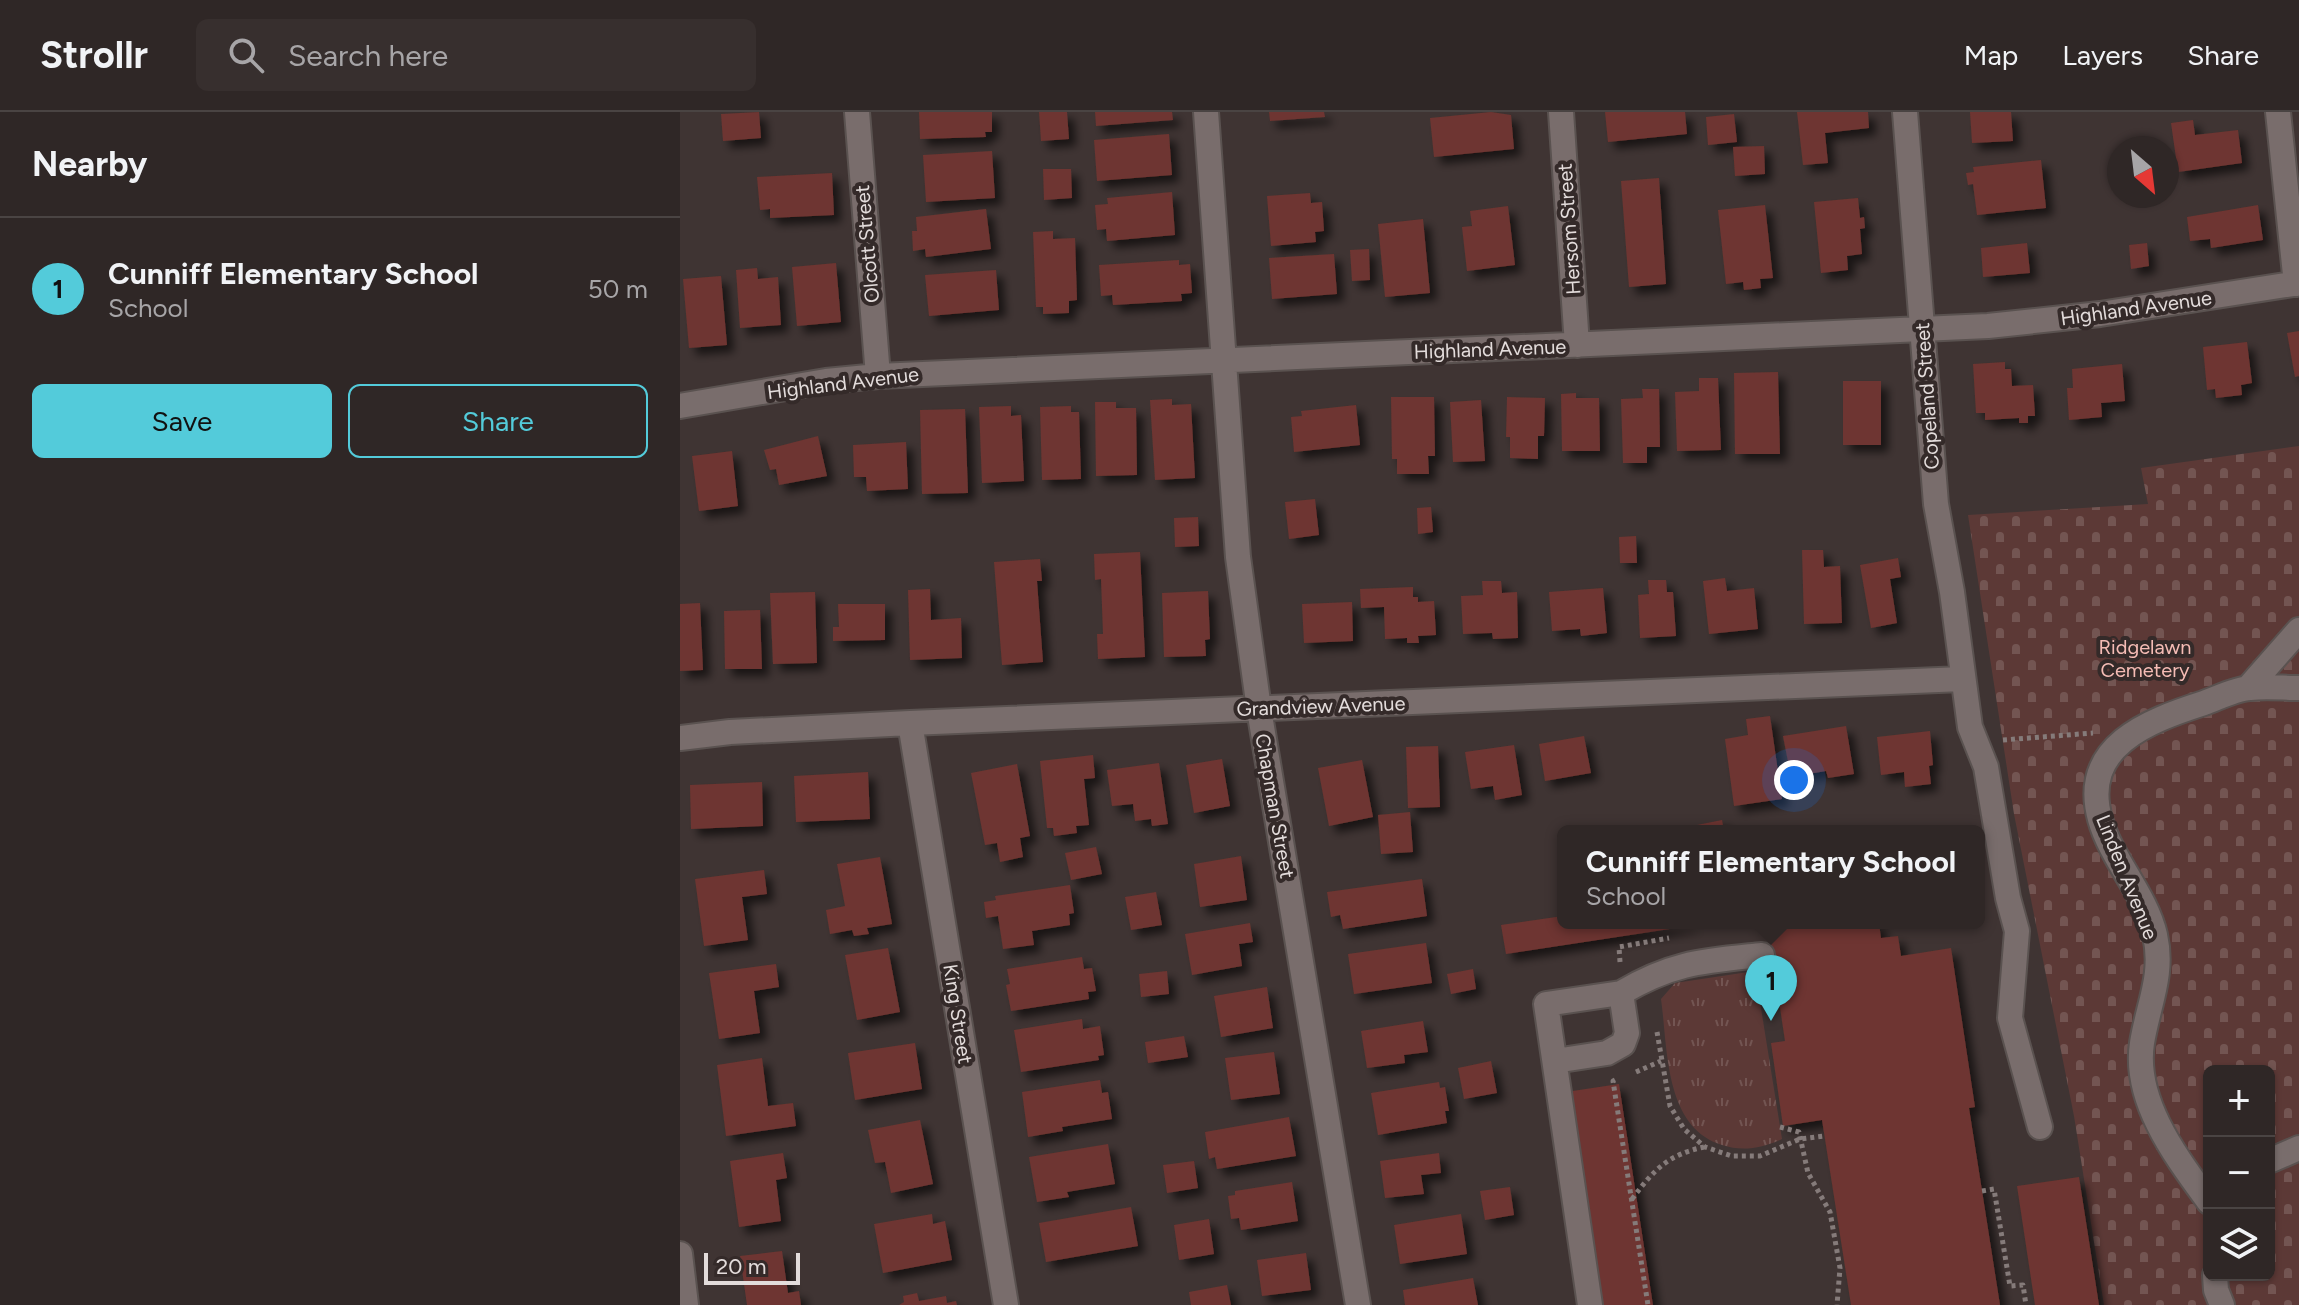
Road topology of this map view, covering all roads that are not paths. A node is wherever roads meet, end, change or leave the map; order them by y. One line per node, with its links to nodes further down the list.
1 (857, 112): 10 (street, Olcott Street)
2 (1206, 112): 9 (street, Chapman Street)
3 (1561, 112): 8 (street, Hersom Street)
4 (1905, 112): 7 (street, Copeland Street)
5 (2278, 112): 6 (street)
6 (2298, 284): 7 (street, Highland Avenue)
7 (1922, 330): 8 (street, Highland Avenue); 13 (street, Copeland Street)
8 (1577, 345): 9 (street, Highland Avenue)
9 (1226, 361): 10 (street, Highland Avenue); 16 (street, Chapman Street)
10 (878, 376): 11 (street, Highland Avenue)
11 (680, 406)
12 (2299, 630): 14 (street)
13 (1962, 679): 16 (street, Grandview Avenue); 22 (street, Copeland Street)
14 (2248, 688): 15 (street); 25 (street, Linden Avenue)
15 (2299, 688)
16 (1259, 709): 17 (street, Grandview Avenue); 30 (street, Chapman Street)
17 (910, 723): 18 (street, Grandview Avenue); 29 (street, King Street)
18 (680, 738)
19 (1762, 955): 20 (street)
20 (1621, 993): 21 (street); 21 (street)
21 (1555, 1061): 31 (street)
22 (2040, 1127)
23 (2299, 1148): 24 (street)
24 (2275, 1158)
25 (2203, 1194)
26 (680, 1254): 28 (street)
27 (2215, 1281): 32 (street)
28 (686, 1305)
29 (1006, 1305)
30 (1358, 1305)
31 (1590, 1305)
32 (2222, 1305)

